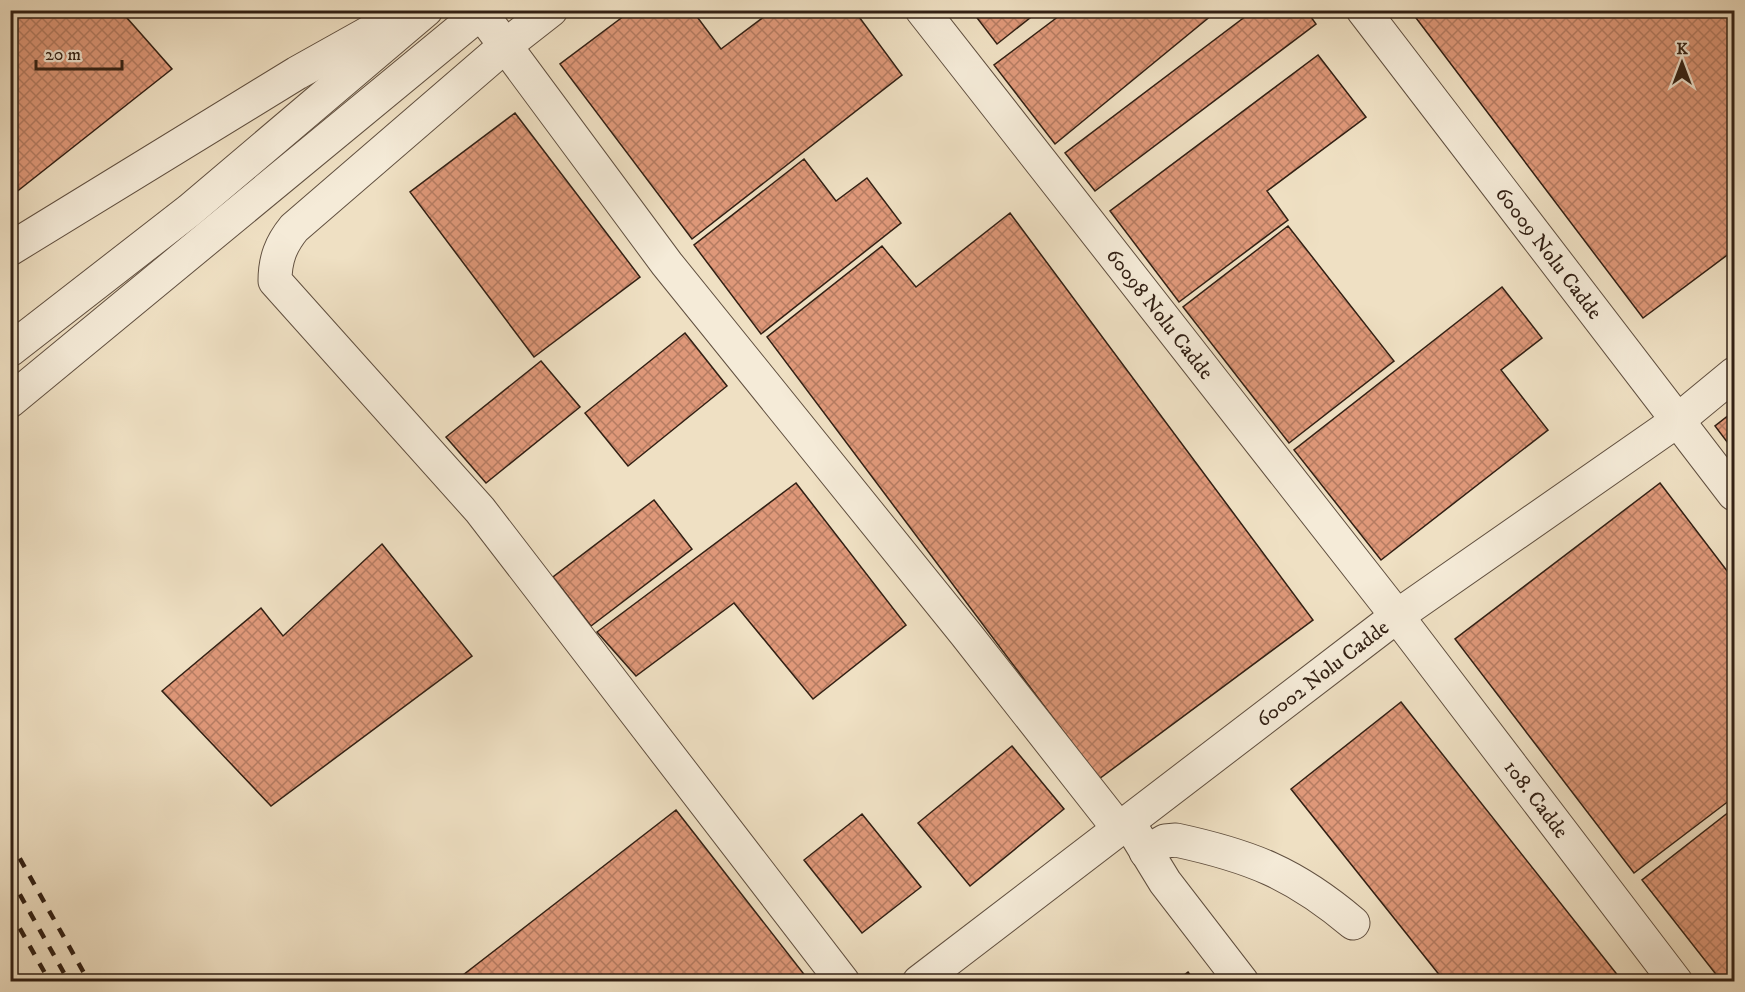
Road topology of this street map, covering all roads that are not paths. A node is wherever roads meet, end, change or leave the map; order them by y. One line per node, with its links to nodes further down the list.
1 (409, 10): 8 (street)
2 (426, 10): 9 (street)
3 (551, 10): 7 (street)
4 (922, 10): 14 (street, 60098 Nolu Cadde)
5 (1363, 10): 12 (street, 60009 Nolu Cadde)
6 (483, 12): 7 (street); 11 (street)
7 (505, 46): 15 (street); 18 (street)
8 (10, 249)
9 (10, 350)
10 (1734, 374): 12 (street, 60002 Nolu Cadde)
11 (10, 401)
12 (1677, 421): 13 (street, 60009 Nolu Cadde); 14 (street, 60002 Nolu Cadde)
13 (1734, 494)
14 (1397, 616): 15 (street, 60002 Nolu Cadde); 21 (street, 108. Cadde)
15 (1123, 825): 16 (street); 19 (street, 60002 Nolu Cadde)
16 (1146, 852): 17 (street); 20 (street)
17 (1353, 923)
18 (843, 981)
19 (919, 981)
20 (1242, 981)
21 (1676, 981)

